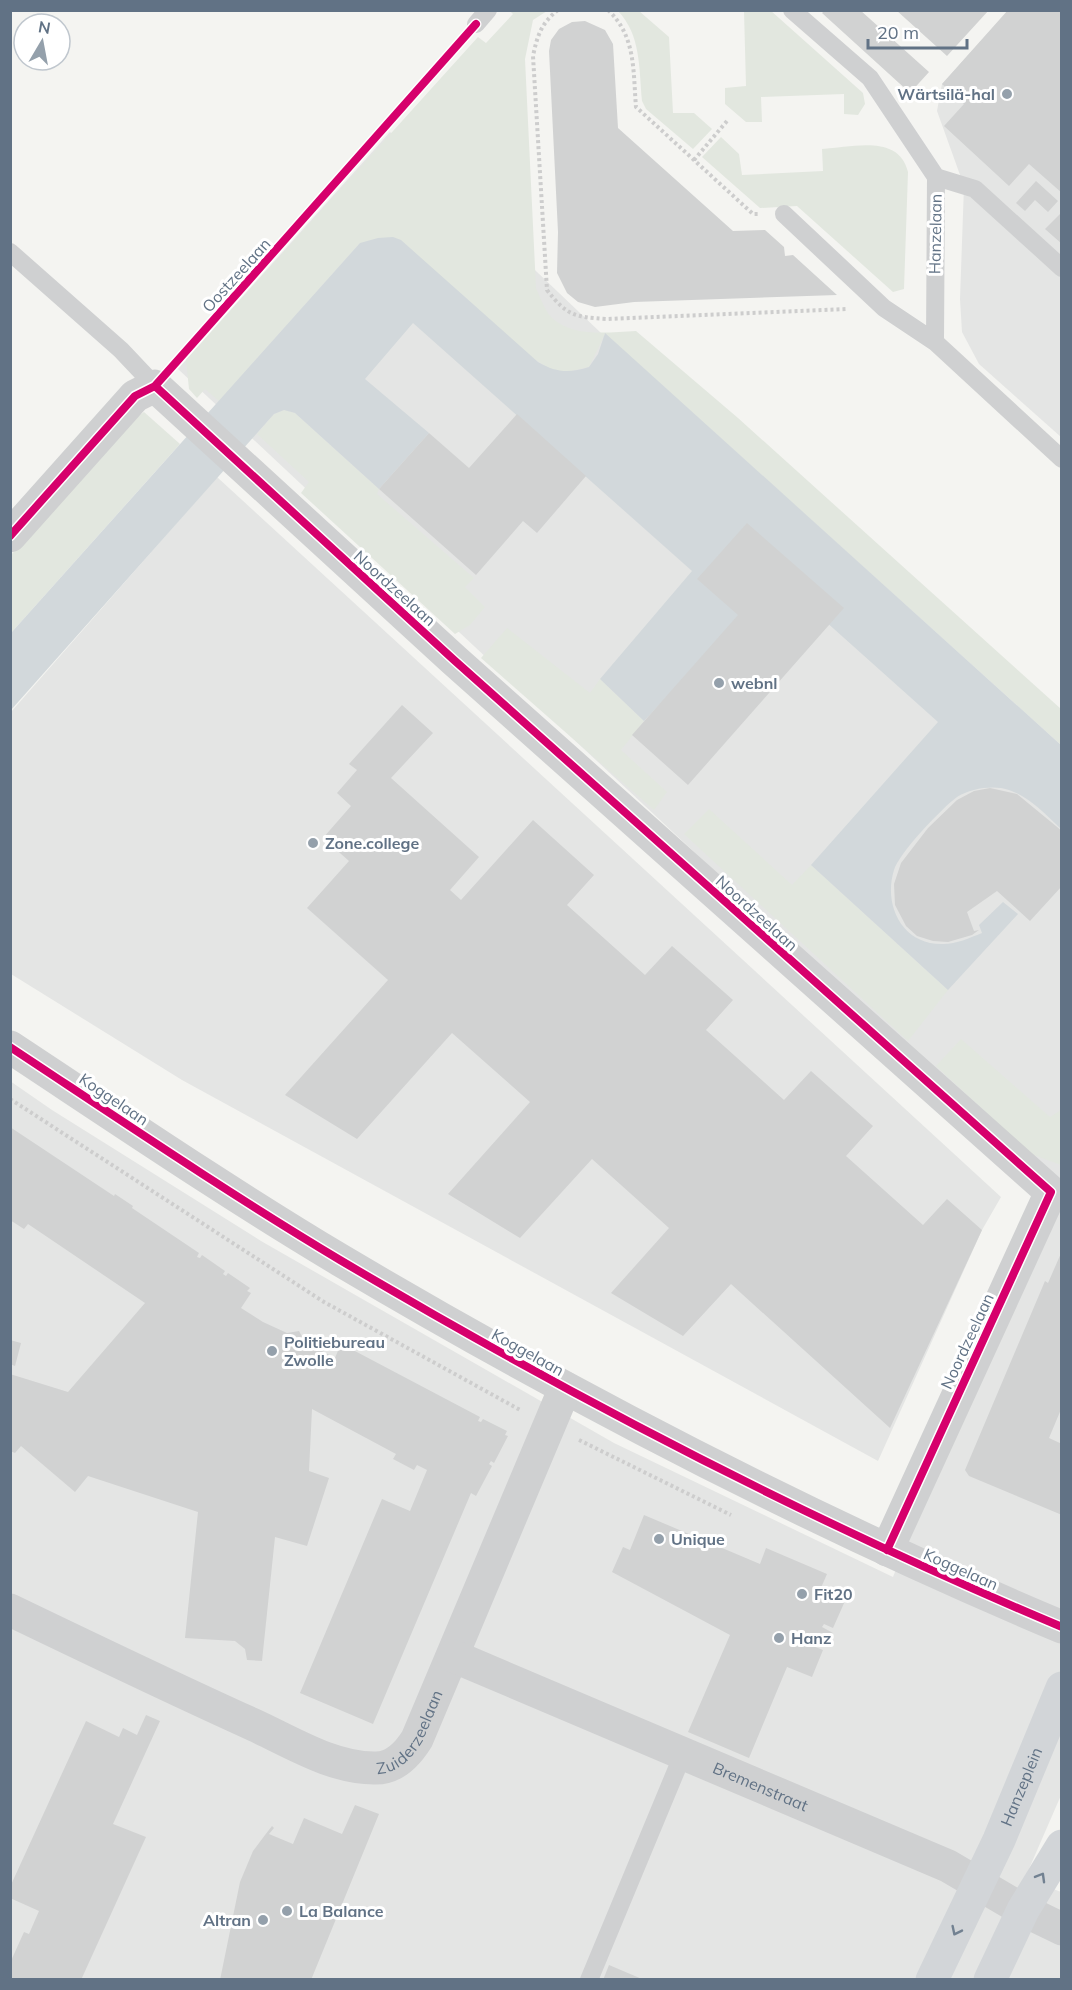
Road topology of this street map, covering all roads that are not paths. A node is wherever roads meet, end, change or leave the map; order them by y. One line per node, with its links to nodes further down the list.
1 (792, 10): 2 (lane, Hanzelaan)
2 (936, 177): 5 (lane); 6 (lane, Hanzelaan)
3 (784, 214): 6 (lane)
4 (10, 252): 7 (lane)
5 (1062, 268)
6 (935, 342): 8 (lane)
7 (155, 386): 9 (street); 12 (street, Noordzeelaan)
8 (1062, 459)
9 (10, 536)
10 (10, 1047): 11 (street, Koggelaan)
11 (565, 1388): 12 (street, Koggelaan); 15 (street, Zuiderzeelaan)
12 (887, 1550): 14 (street, Koggelaan)
13 (10, 1610): 15 (street, Zuiderzeelaan)
14 (1062, 1627)
15 (453, 1656): 17 (street, Bremenstraat)
16 (1062, 1688): 19 (street, Hanzeplein)
17 (683, 1754): 19 (street, Bremenstraat); 22 (lane)
18 (1062, 1846): 20 (street, one-way to 18)
19 (979, 1883): 20 (street, Bremenstraat); 23 (street, Hanzeplein, one-way to 23)
20 (1023, 1910): 21 (street, Bremenstraat); 24 (street)
21 (1062, 1929)
22 (590, 1980)
23 (932, 1980)
24 (990, 1980)

